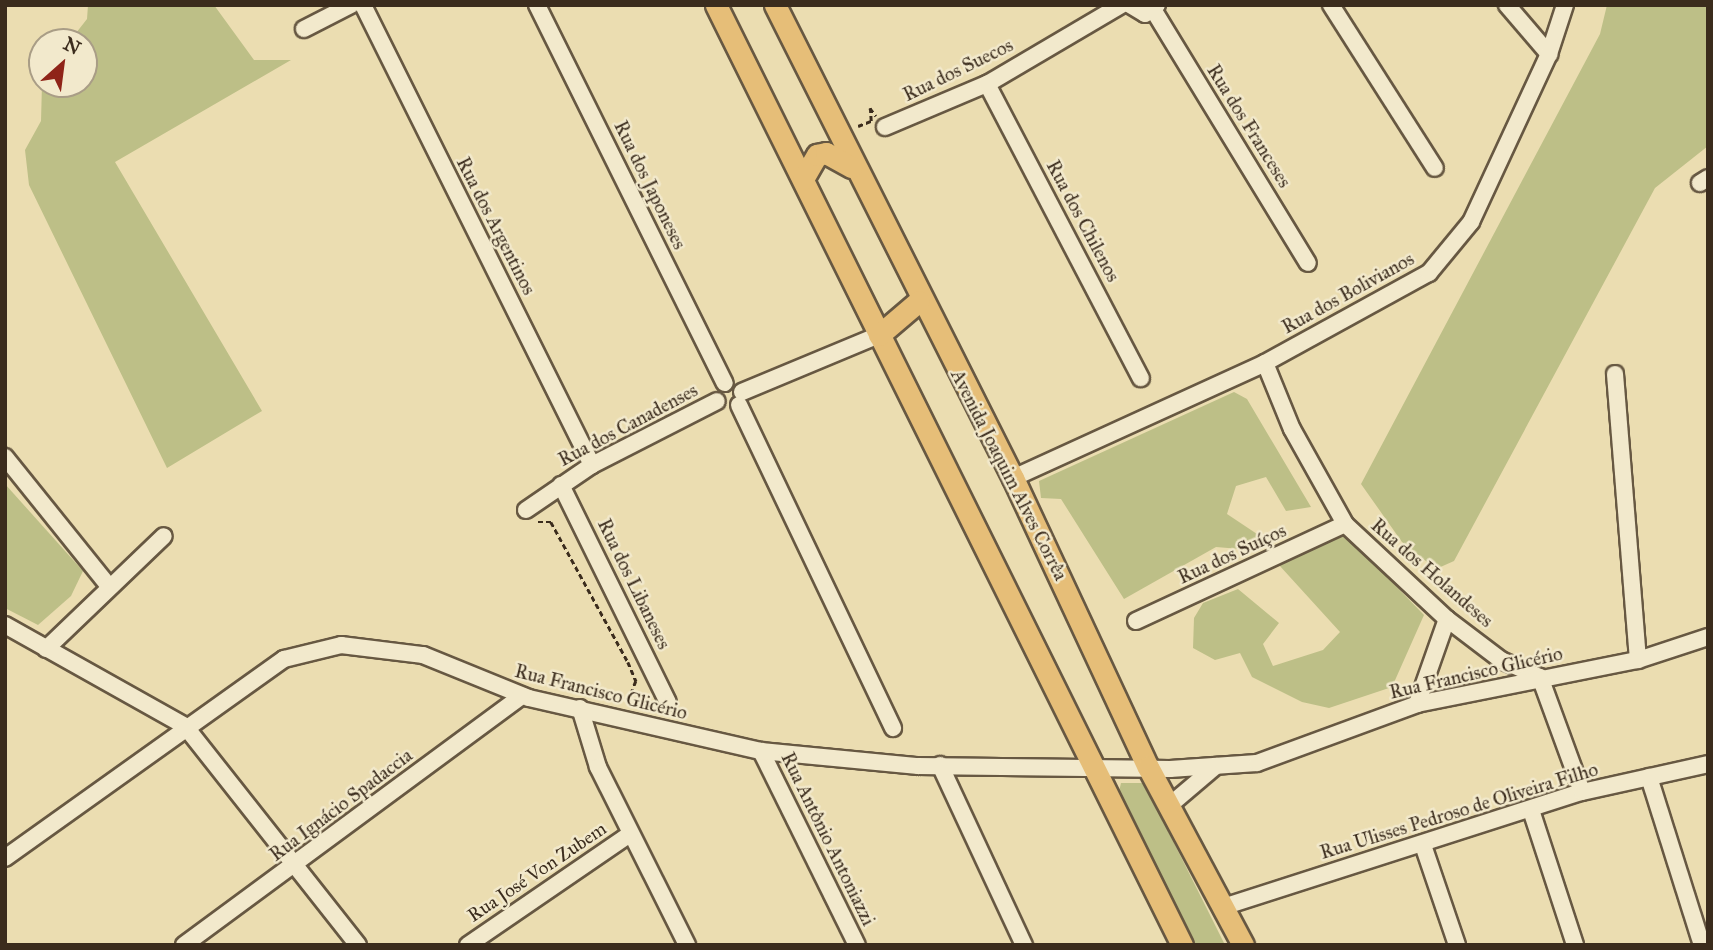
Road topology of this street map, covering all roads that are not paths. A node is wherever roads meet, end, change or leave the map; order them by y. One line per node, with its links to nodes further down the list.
1 (351, 5): 12 (street)
2 (363, 5): 29 (street, Rua dos Argentinos)
3 (537, 5): 25 (street, Rua dos Japoneses)
4 (716, 5): 18 (main road)
5 (775, 5): 16 (main road, Avenida Joaquim Alves Corrêa)
6 (1121, 5): 14 (street, Rua dos Suecos)
7 (1130, 5): 11 (street)
8 (1331, 5): 17 (street)
9 (1507, 5): 13 (street)
10 (1565, 5): 13 (street, Rua dos Bolivianos)
11 (1155, 8): 19 (street, Rua dos Franceses)
12 (304, 29)
13 (1549, 54): 22 (street, Rua dos Bolivianos)
14 (987, 84): 15 (street, Rua dos Suecos); 24 (street, Rua dos Chilenos)
15 (885, 127)
16 (851, 167): 18 (main road); 20 (main road, Avenida Joaquim Alves Corrêa)
17 (1435, 168)
18 (803, 179): 21 (main road)
19 (1308, 263)
20 (919, 301): 21 (main road); 30 (main road, Avenida Joaquim Alves Corrêa)
21 (879, 334): 26 (street); 54 (main road)
22 (1265, 363): 30 (street, Rua dos Bolivianos); 33 (street, Rua dos Holandeses)
23 (1615, 374): 41 (street)
24 (1141, 378)
25 (725, 383): 26 (street); 27 (street)
26 (741, 399): 27 (street); 48 (street)
27 (717, 401): 29 (street, Rua dos Canadenses)
28 (5, 457): 35 (street)
29 (592, 465): 31 (street, Rua dos Canadenses)
30 (1013, 478): 53 (main road, Avenida Joaquim Alves Corrêa)
31 (561, 485): 32 (street, Rua dos Canadenses); 44 (street, Rua dos Libaneses)
32 (527, 510)
33 (1345, 524): 36 (street, Rua dos Holandeses); 37 (street, Rua dos Suíços)
34 (164, 536): 35 (street)
35 (108, 585): 40 (street)
36 (1447, 619): 42 (street, Rua dos Holandeses); 45 (street)
37 (1136, 621)
38 (5, 625): 40 (street)
39 (1708, 638): 41 (street, Rua Francisco Glicério)
40 (46, 649): 47 (street)
41 (1638, 660): 42 (street, Rua Francisco Glicério)
42 (1540, 677): 45 (street, Rua Francisco Glicério); 56 (street)
43 (522, 696): 46 (street, Rua Francisco Glicério); 47 (street, Rua Francisco Glicério); 62 (street, Rua Ignácio Spadaccia)
44 (668, 702)
45 (1417, 704): 52 (street, Rua Francisco Glicério)
46 (580, 708): 49 (street, Rua Francisco Glicério); 59 (street)
47 (185, 726): 61 (street, Rua Francisco Glicério); 62 (street)
48 (893, 728)
49 (761, 751): 51 (street, Rua Francisco Glicério); 69 (street, Rua Antônio Antoniazzi)
50 (1708, 764): 55 (street, Rua Ulisses Pedroso de Oliveira Filho)
51 (940, 765): 54 (street, Rua Francisco Glicério); 70 (street)
52 (1216, 766): 53 (street, Rua Francisco Glicério); 57 (street)
53 (1148, 767): 54 (street, Rua Francisco Glicério); 57 (main road, Avenida Joaquim Alves Corrêa)
54 (1091, 768): 64 (main road)
55 (1649, 777): 56 (street, Rua Ulisses Pedroso de Oliveira Filho); 74 (street)
56 (1582, 792): 58 (street, Rua Ulisses Pedroso de Oliveira Filho)
57 (1170, 805): 63 (main road, Avenida Joaquim Alves Corrêa)
58 (1531, 810): 60 (street, Rua Ulisses Pedroso de Oliveira Filho); 73 (street)
59 (630, 834): 67 (street, Rua José Von Zubem); 68 (street)
60 (1423, 845): 63 (street, Rua Ulisses Pedroso de Oliveira Filho); 72 (street)
61 (5, 859)
62 (296, 865): 65 (street, Rua Ignácio Spadaccia); 66 (street)
63 (1226, 906): 71 (main road, Avenida Joaquim Alves Corrêa)
64 (1178, 943)
65 (184, 945)
66 (358, 945)
67 (468, 945)
68 (687, 945)
69 (857, 945)
70 (1024, 945)
71 (1243, 945)
72 (1457, 945)
73 (1575, 945)
74 (1702, 945)

